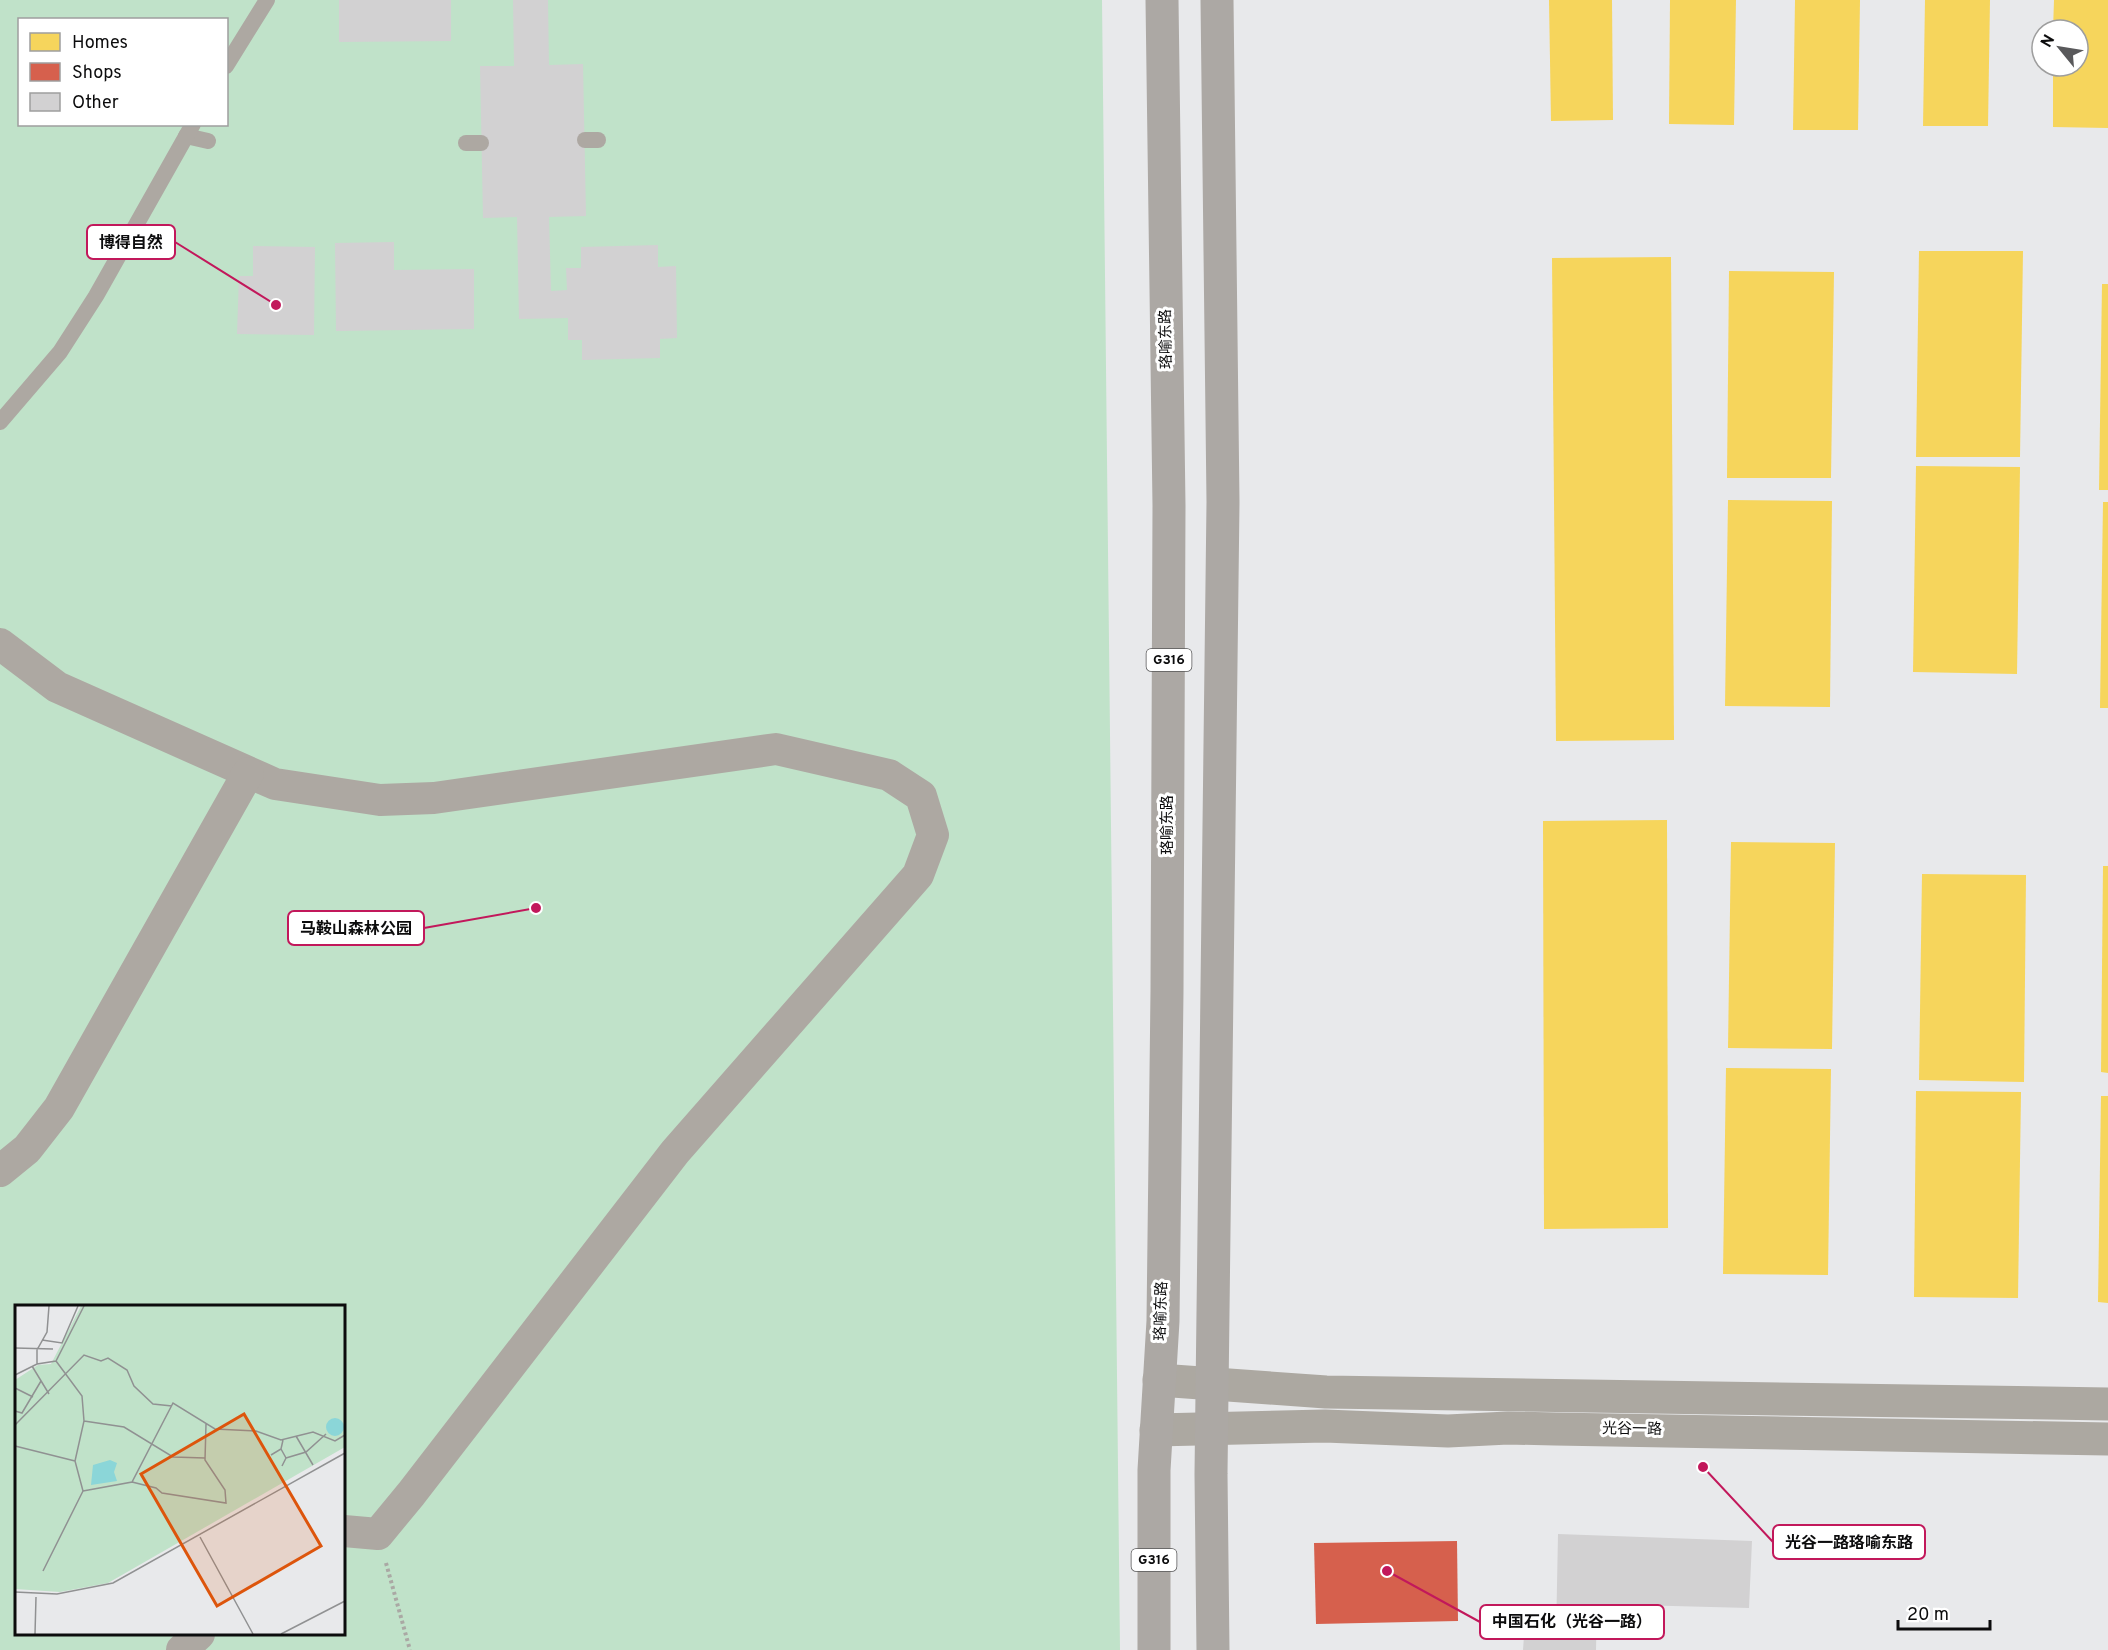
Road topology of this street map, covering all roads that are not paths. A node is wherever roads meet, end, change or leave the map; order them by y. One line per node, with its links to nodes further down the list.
1 (267, 0): 4 (lane)
2 (1162, 0): 11 (highway, 珞喻东路 / G316)
3 (1217, 0): 12 (highway)
4 (228, 63)
5 (190, 130): 6 (lane); 7 (lane)
6 (208, 141)
7 (0, 422)
8 (0, 644): 9 (street)
9 (248, 773): 10 (street); 17 (street)
10 (0, 1171)
11 (1159, 1380): 12 (main road); 15 (highway, 珞喻东路 / G316)
12 (1212, 1384): 13 (main road); 14 (highway)
13 (2108, 1404)
14 (1211, 1429): 15 (main road, 光谷一路); 16 (main road, 光谷一路); 21 (highway)
15 (1156, 1430): 20 (highway, 珞喻东路 / G316)
16 (2108, 1439)
17 (345, 1530)
18 (198, 1635): 19 (street)
19 (182, 1650)
20 (1154, 1650)
21 (1213, 1650)

